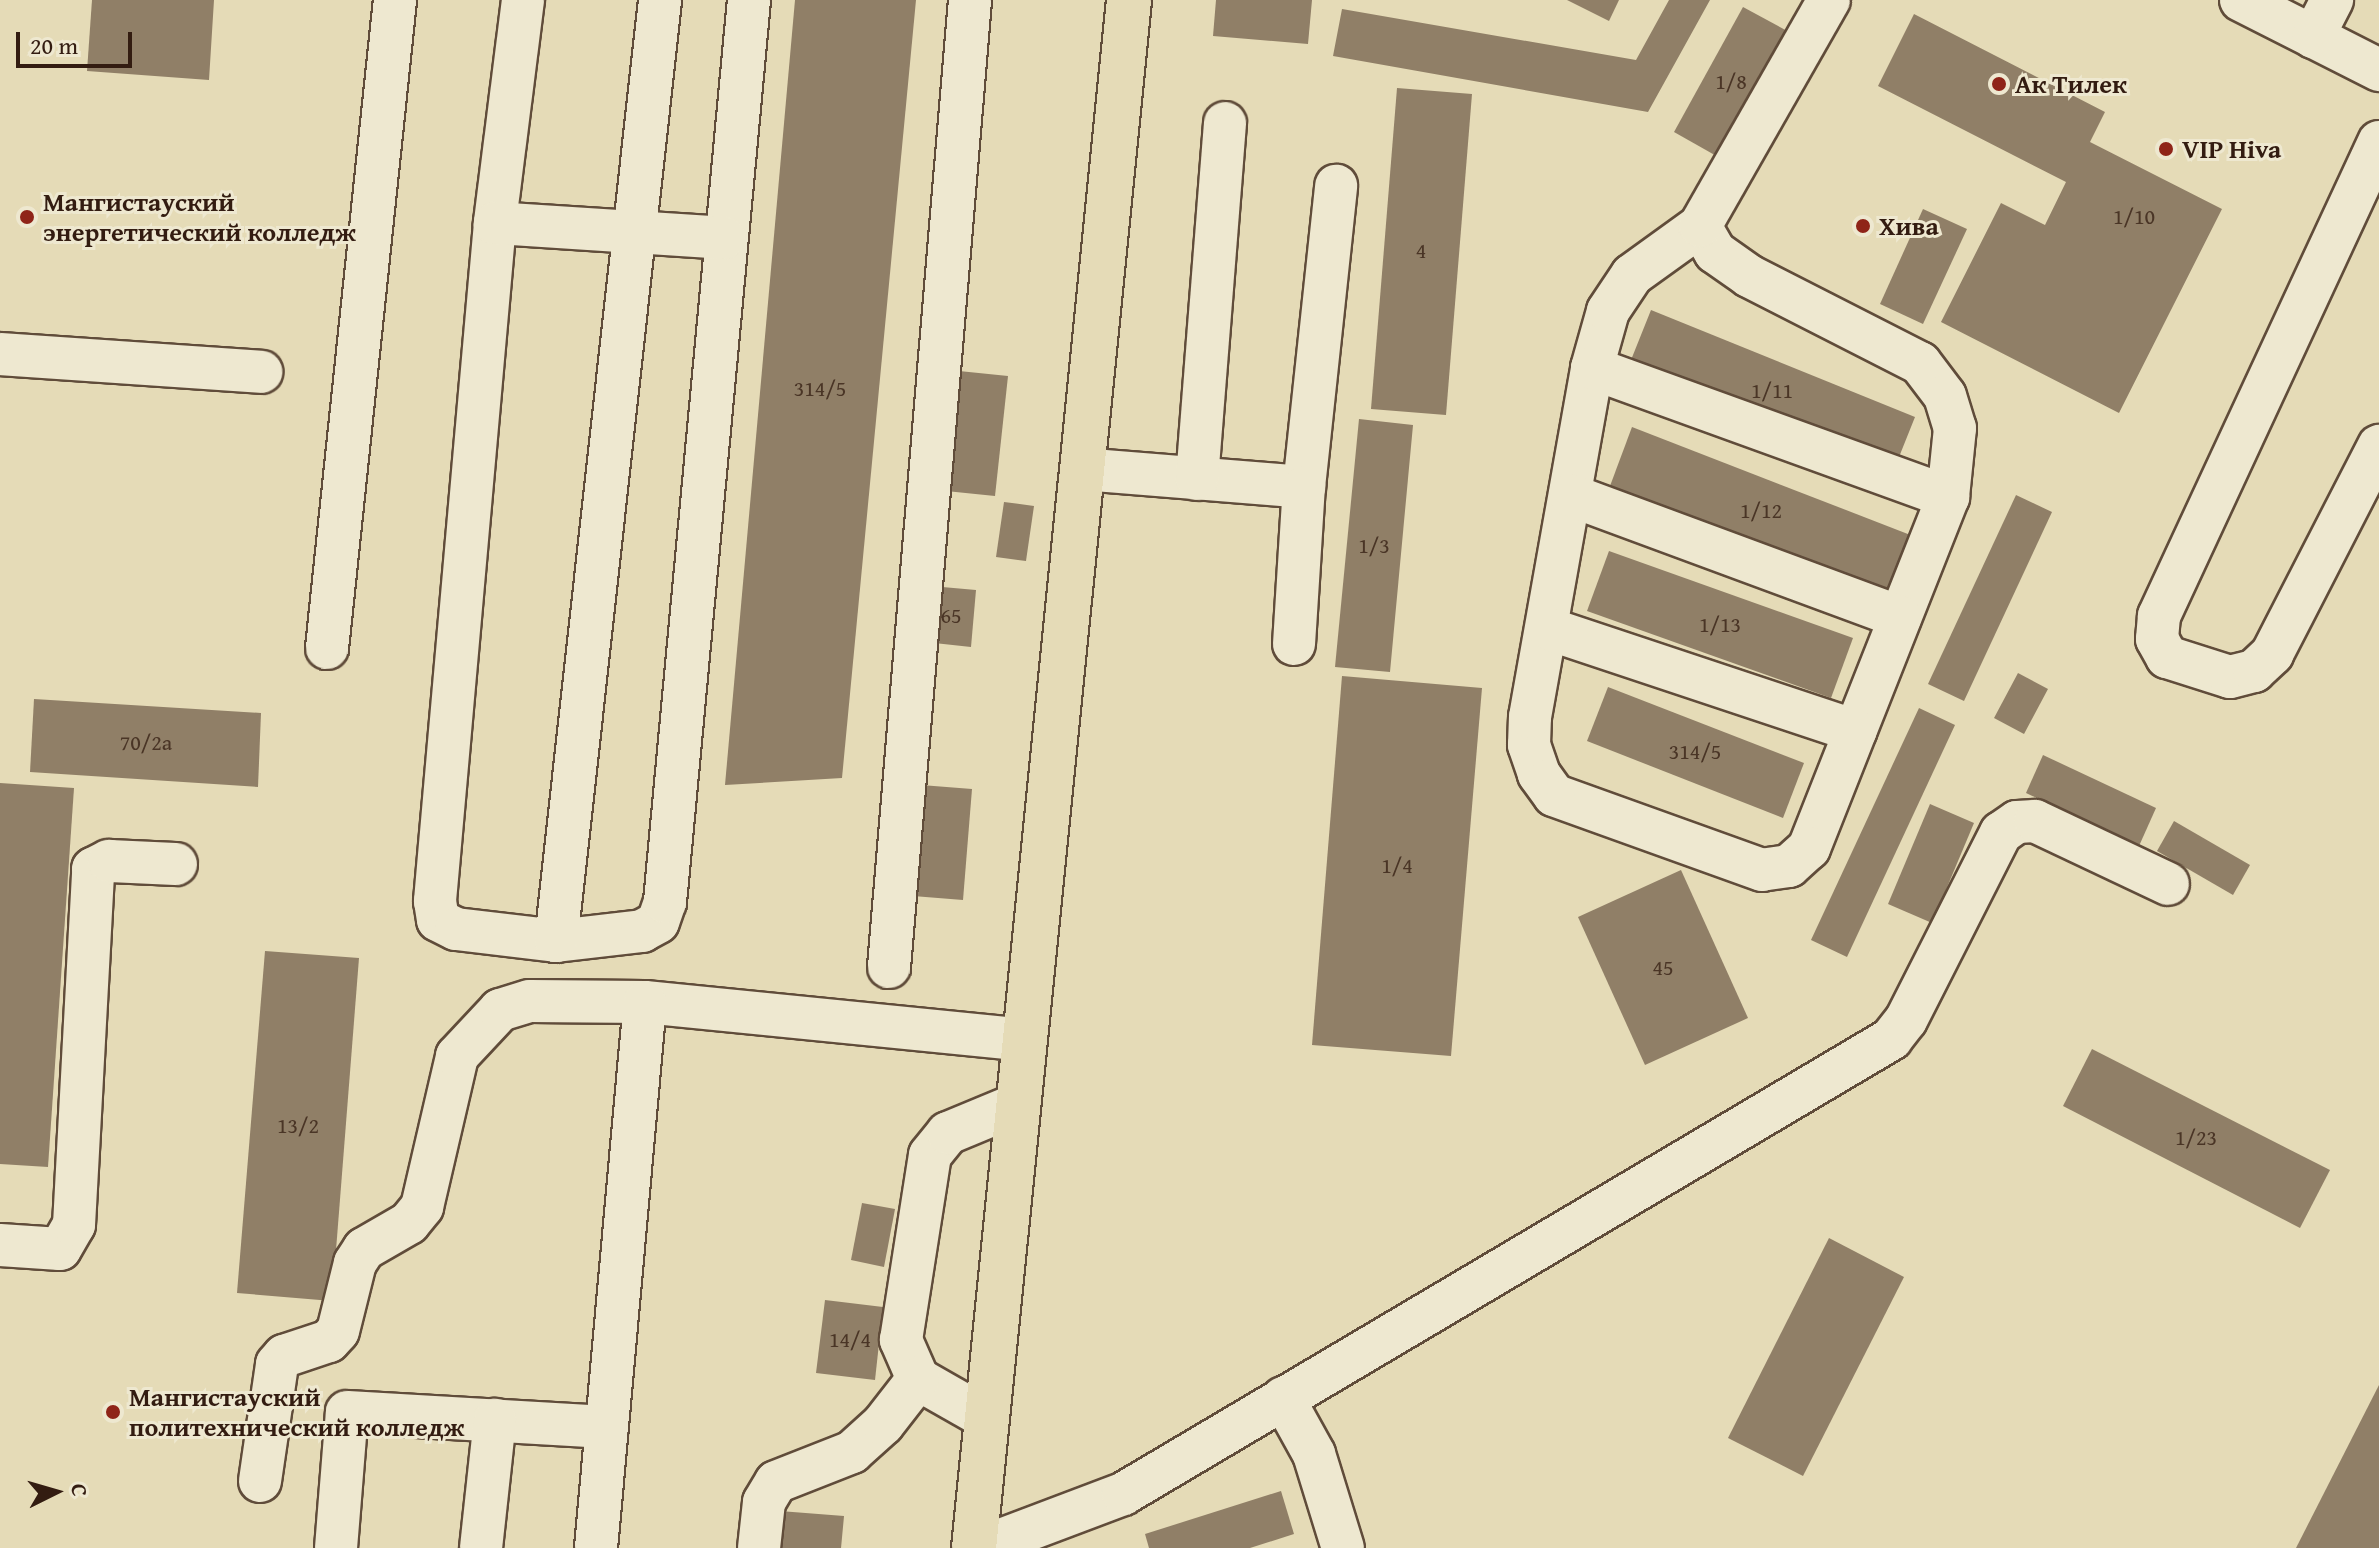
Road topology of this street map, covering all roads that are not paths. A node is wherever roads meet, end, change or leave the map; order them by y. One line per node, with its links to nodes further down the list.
1 (395, 0): 31 (street)
2 (523, 0): 15 (street)
3 (660, 0): 17 (street)
4 (749, 0): 18 (street)
5 (970, 0): 36 (street)
6 (1129, 0): 23 (main road)
7 (1829, 0): 16 (street)
8 (2241, 0): 10 (street)
9 (2332, 0): 10 (street)
10 (2313, 37): 11 (street)
11 (2379, 70)
12 (1225, 123): 24 (street)
13 (2379, 142): 22 (street)
14 (1336, 186): 25 (street)
15 (495, 223): 17 (street); 35 (street)
16 (1700, 226): 20 (street); 27 (street)
17 (634, 234): 18 (street); 35 (street)
18 (725, 238): 35 (street)
19 (0, 354): 21 (street)
20 (1592, 368): 26 (street); 27 (street)
21 (261, 372)
22 (2379, 446)
23 (1082, 469): 24 (street); 38 (main road)
24 (1197, 479): 25 (street)
25 (1304, 487): 30 (street)
26 (1570, 495): 28 (street); 29 (street)
27 (1948, 497): 28 (street)
28 (1900, 617): 32 (street)
29 (1549, 629): 32 (street); 32 (street)
30 (1294, 644)
31 (327, 648)
32 (1855, 731)
33 (176, 864): 40 (street)
34 (2168, 884): 42 (street)
35 (556, 941)
36 (889, 967)
37 (645, 1002): 38 (street); 45 (street); 46 (street)
38 (1025, 1040): 39 (main road)
39 (1018, 1104): 41 (street); 43 (main road)
40 (0, 1245)
41 (918, 1379): 43 (street); 50 (street)
42 (1283, 1398): 52 (street); 53 (street)
43 (985, 1417): 51 (main road)
44 (495, 1420): 45 (street); 47 (street); 48 (street)
45 (607, 1427): 49 (street)
46 (260, 1481)
47 (336, 1548)
48 (481, 1548)
49 (596, 1548)
50 (759, 1548)
51 (974, 1548)
52 (980, 1548)
53 (1343, 1548)

